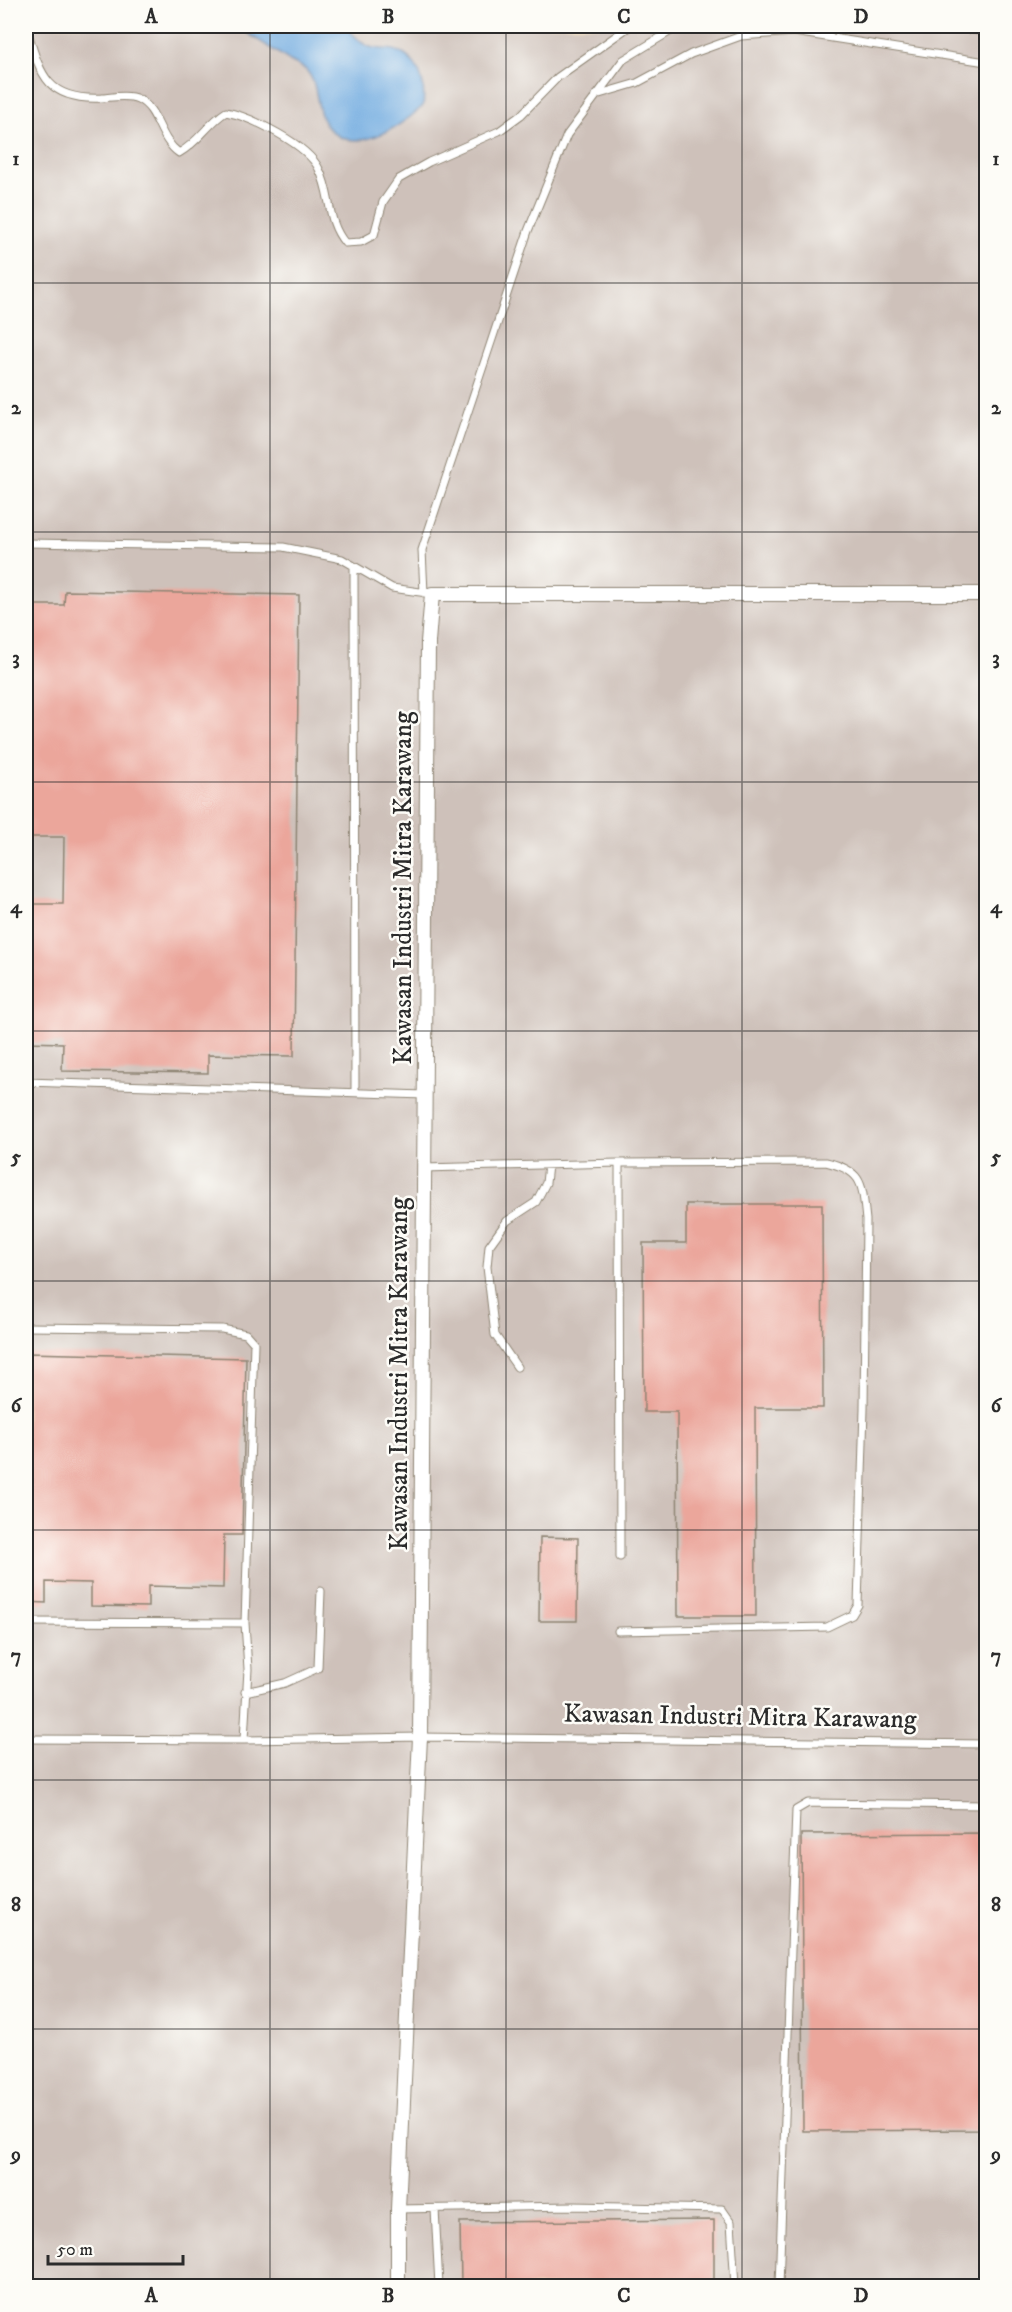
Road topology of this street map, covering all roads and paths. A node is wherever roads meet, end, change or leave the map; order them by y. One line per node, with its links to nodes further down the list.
1 (26, 26): 2 (lane)
2 (630, 26)
3 (690, 26): 7 (lane)
4 (943, 26): 5 (lane)
5 (987, 32)
6 (987, 62): 7 (lane)
7 (596, 95): 10 (lane)
8 (26, 543): 9 (lane)
9 (354, 566): 10 (lane); 13 (lane)
10 (428, 593): 11 (street); 14 (street, Kawasan Industri Mitra Karawang)
11 (987, 594)
12 (26, 1082): 13 (lane)
13 (356, 1092): 14 (lane)
14 (426, 1095): 17 (street, Kawasan Industri Mitra Karawang)
15 (619, 1162): 16 (lane); 20 (lane); 24 (lane)
16 (548, 1165): 17 (lane); 19 (lane)
17 (424, 1168): 26 (street, Kawasan Industri Mitra Karawang)
18 (26, 1327): 23 (lane)
19 (517, 1367)
20 (620, 1557)
21 (321, 1591): 25 (lane)
22 (26, 1622): 23 (lane)
23 (245, 1623): 25 (lane)
24 (618, 1631)
25 (245, 1692): 28 (lane)
26 (420, 1737): 28 (lane, Kawasan Industri Mitra Karawang); 29 (lane, Kawasan Industri Mitra Karawang); 31 (street, Kawasan Industri Mitra Karawang)
27 (26, 1739): 28 (lane, Kawasan Industri Mitra Karawang)
28 (244, 1740)
29 (987, 1744)
30 (987, 1806): 36 (lane)
31 (398, 2209): 32 (lane); 33 (street, Kawasan Industri Mitra Karawang)
32 (435, 2209): 34 (lane); 35 (lane)
33 (398, 2286)
34 (439, 2286)
35 (735, 2286)
36 (779, 2286)

